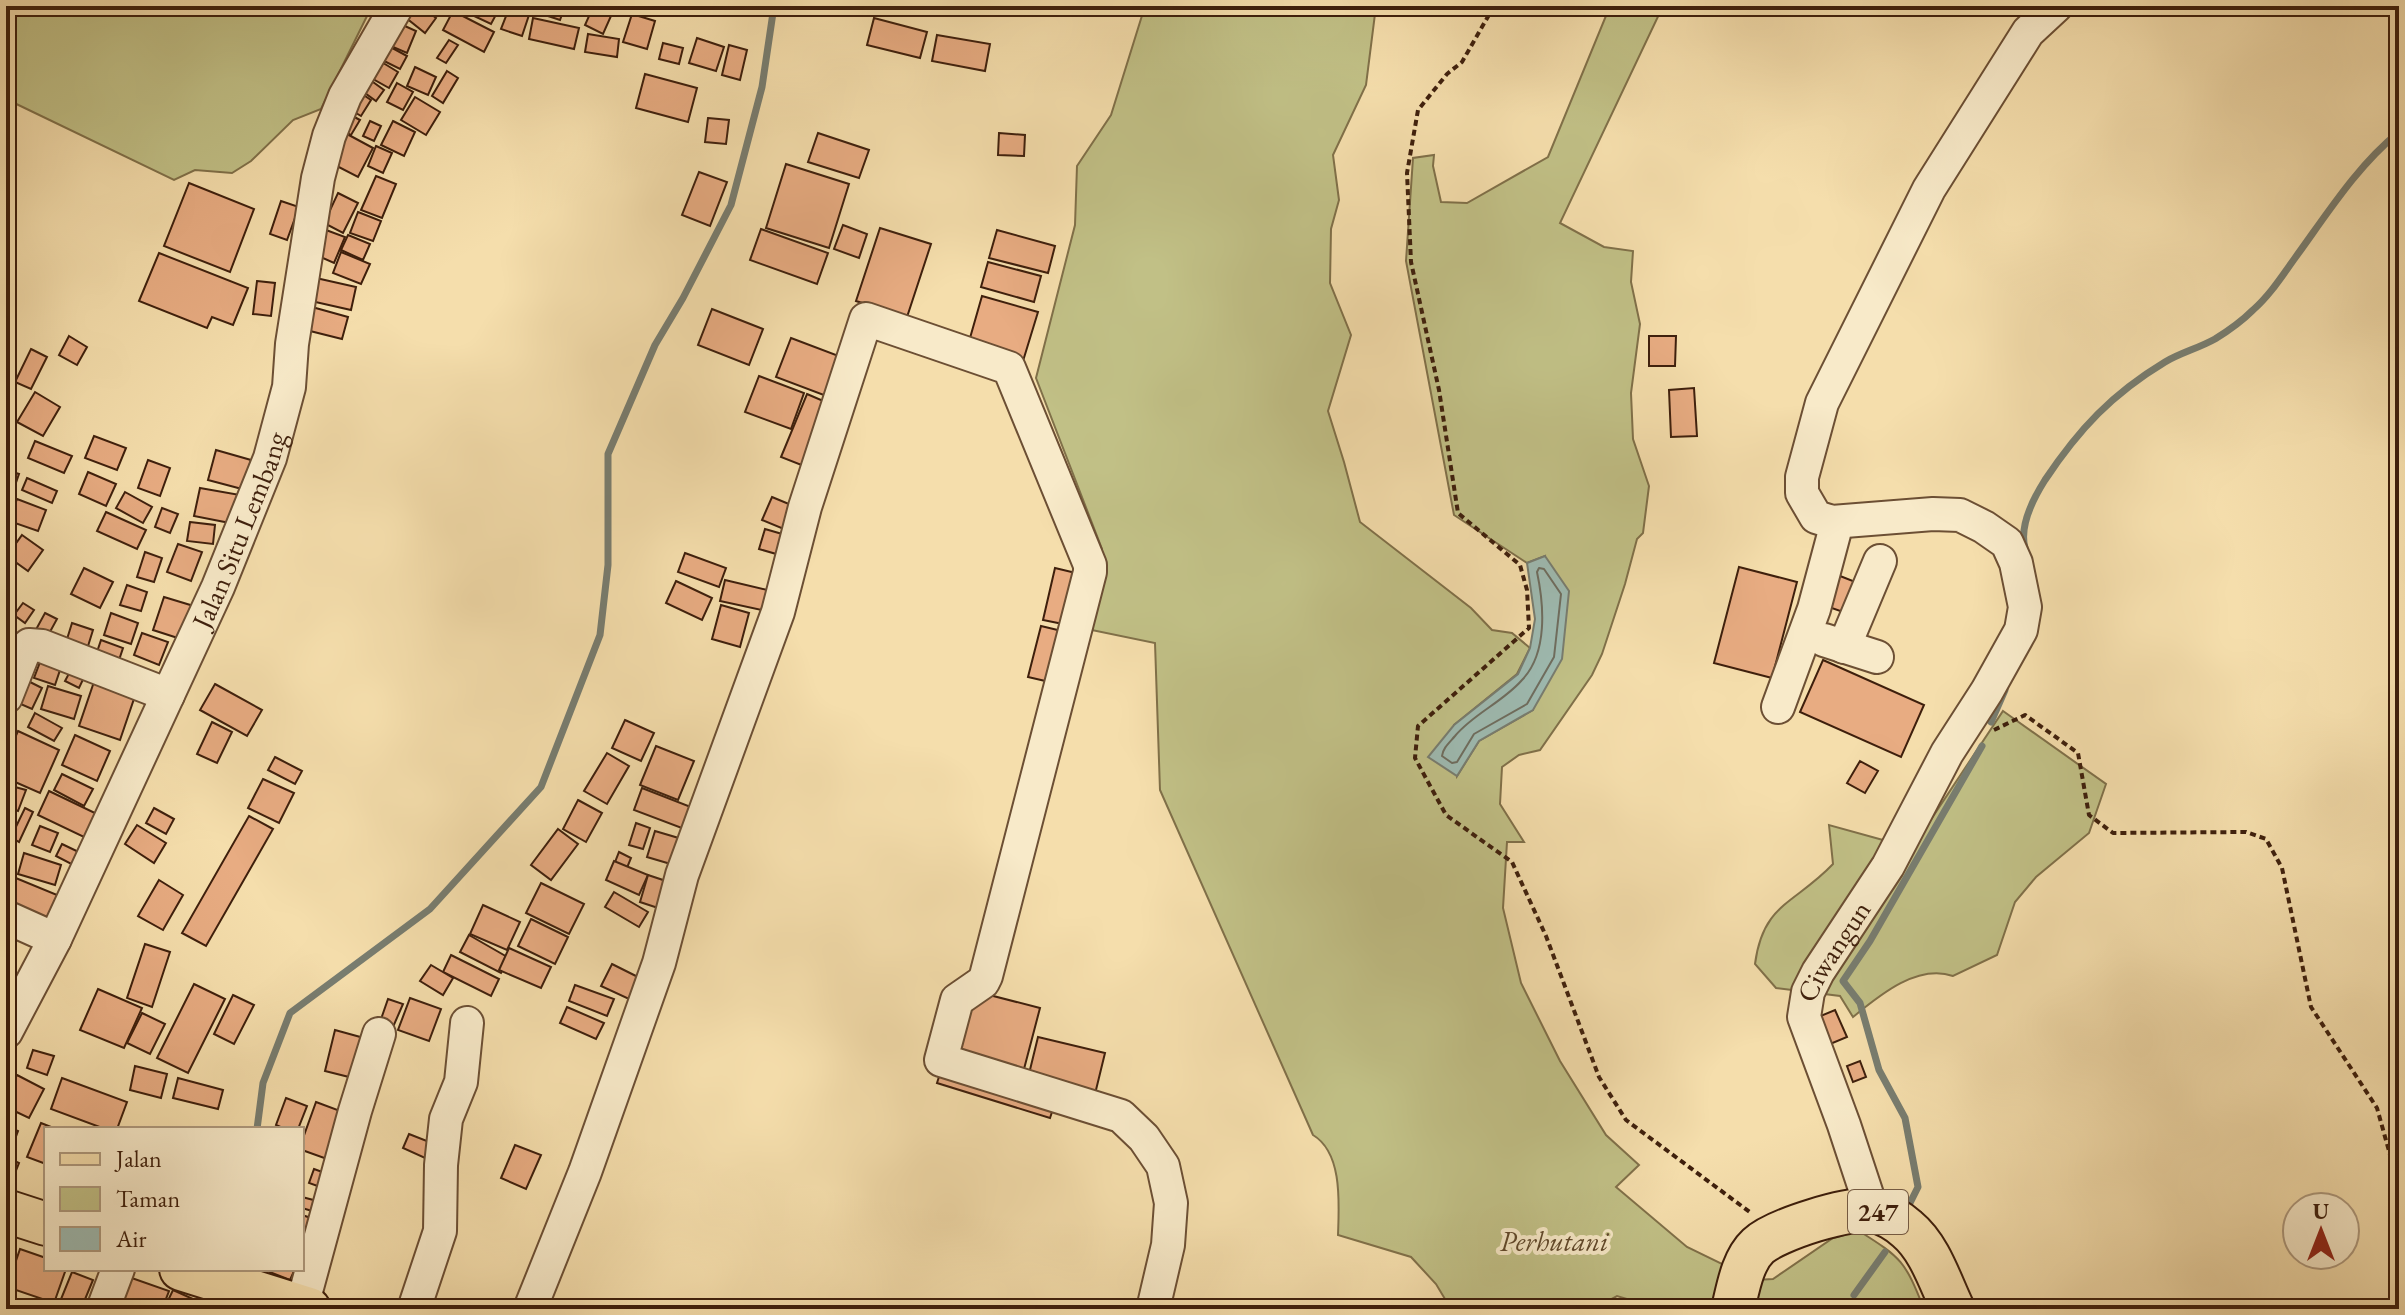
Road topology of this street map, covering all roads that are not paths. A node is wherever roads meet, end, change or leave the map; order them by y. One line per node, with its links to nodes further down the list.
1 (397, 6): 8 (street, Jalan Situ Lembang)
2 (2056, 6): 3 (street)
3 (1832, 522): 5 (street); 16 (street, Ciwangun)
4 (1880, 561): 6 (street)
5 (1805, 634): 6 (street); 10 (street)
6 (1844, 647): 7 (street)
7 (1877, 657)
8 (168, 695): 9 (street); 12 (street, Jalan Situ Lembang)
9 (6, 697)
10 (1778, 707)
11 (6, 917): 12 (street)
12 (55, 939): 14 (street, Jalan Situ Lembang)
13 (467, 1023): 25 (street)
14 (6, 1032)
15 (379, 1034): 19 (street)
16 (1872, 1210): 28 (main road, 247); 29 (main road, 247)
17 (6, 1211): 18 (main road)
18 (44, 1223)
19 (304, 1266)
20 (117, 1271): 24 (street)
21 (302, 1271): 23 (street)
22 (197, 1274): 23 (main road)
23 (292, 1303)
24 (103, 1309)
25 (414, 1309)
26 (530, 1309): 27 (street)
27 (1153, 1309)
28 (1733, 1309)
29 (1953, 1309)

